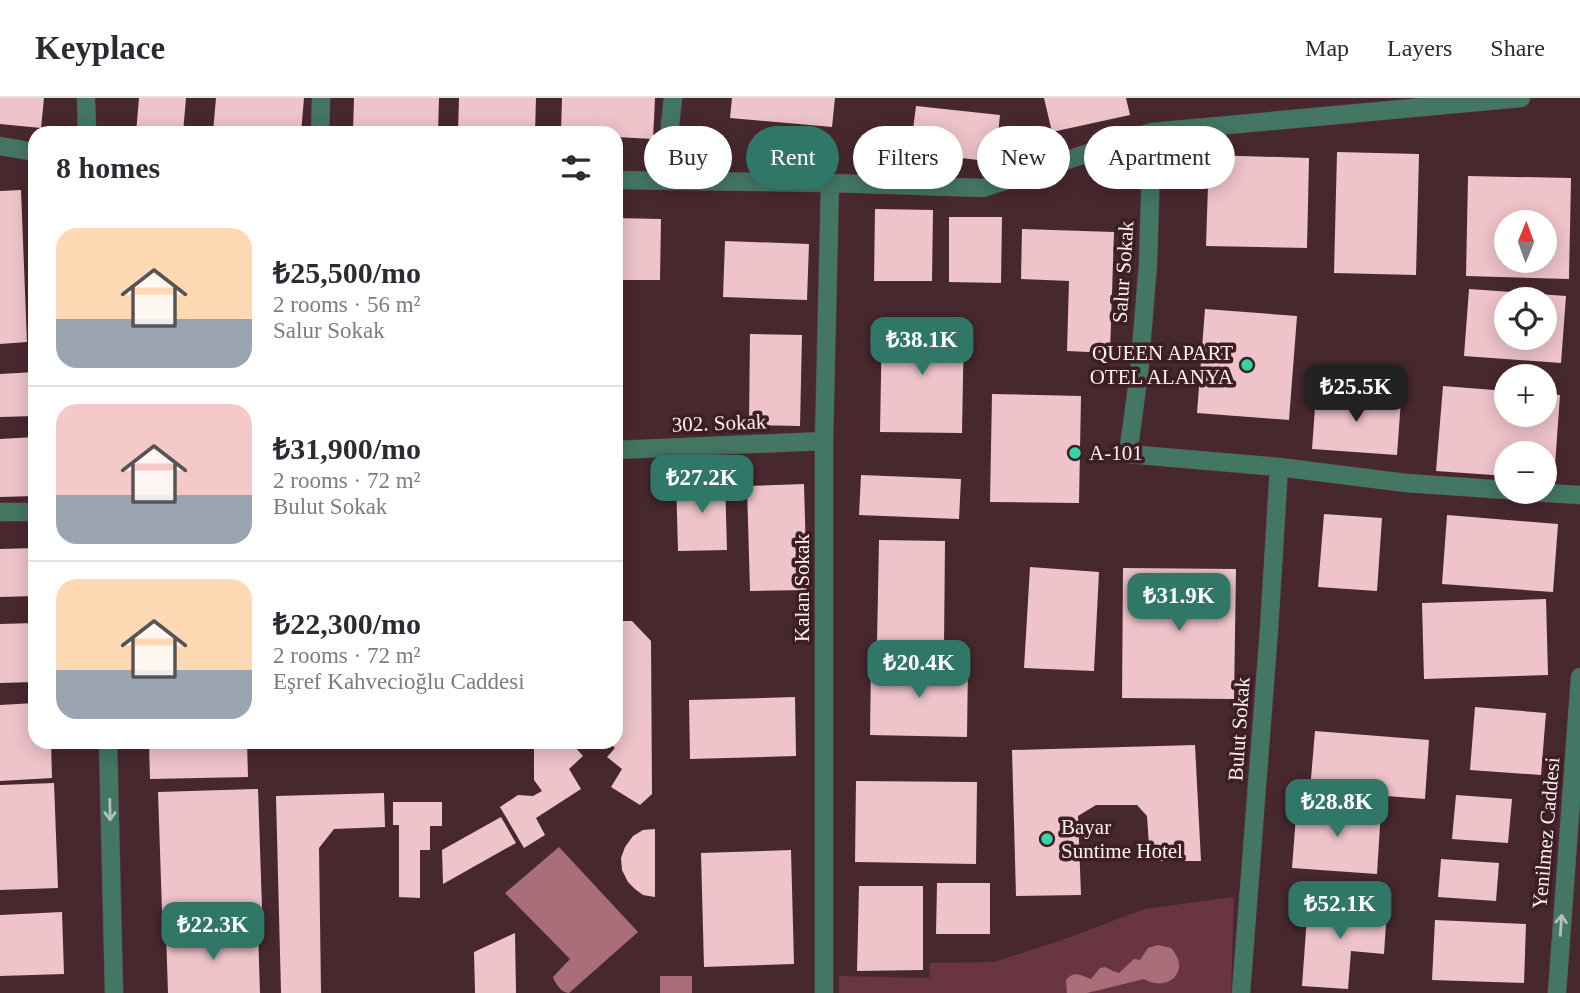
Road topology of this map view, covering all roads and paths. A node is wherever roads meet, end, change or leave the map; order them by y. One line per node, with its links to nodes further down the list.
1 (86, 98): 5 (street)
2 (321, 98): 6 (street)
3 (673, 98): 7 (street)
4 (1521, 98): 8 (street)
5 (87, 126)
6 (320, 126)
7 (670, 126)
8 (1217, 126)
9 (0, 146): 10 (street)
10 (28, 151)
11 (1084, 155): 14 (street)
12 (623, 180): 13 (street)
13 (644, 181)
14 (839, 183)
15 (830, 189): 17 (street, Kalan Sokak)
16 (1150, 189): 19 (street, Salur Sokak)
17 (824, 441): 18 (street, 302. Sokak); 29 (street, Kalan Sokak)
18 (623, 450)
19 (1279, 467): 20 (street, Salur Sokak); 30 (street, Bulut Sokak)
20 (1494, 489)
21 (1557, 494): 22 (street)
22 (1580, 495)
23 (0, 512): 24 (street)
24 (28, 512)
25 (1580, 677): 27 (street, Yenilmez Caddesi)
26 (108, 749): 28 (street, one-way to 28)
27 (1578, 755): 31 (street, Yenilmez Caddesi, one-way to 27)
28 (114, 993)
29 (824, 993)
30 (1241, 993)
31 (1557, 993)

